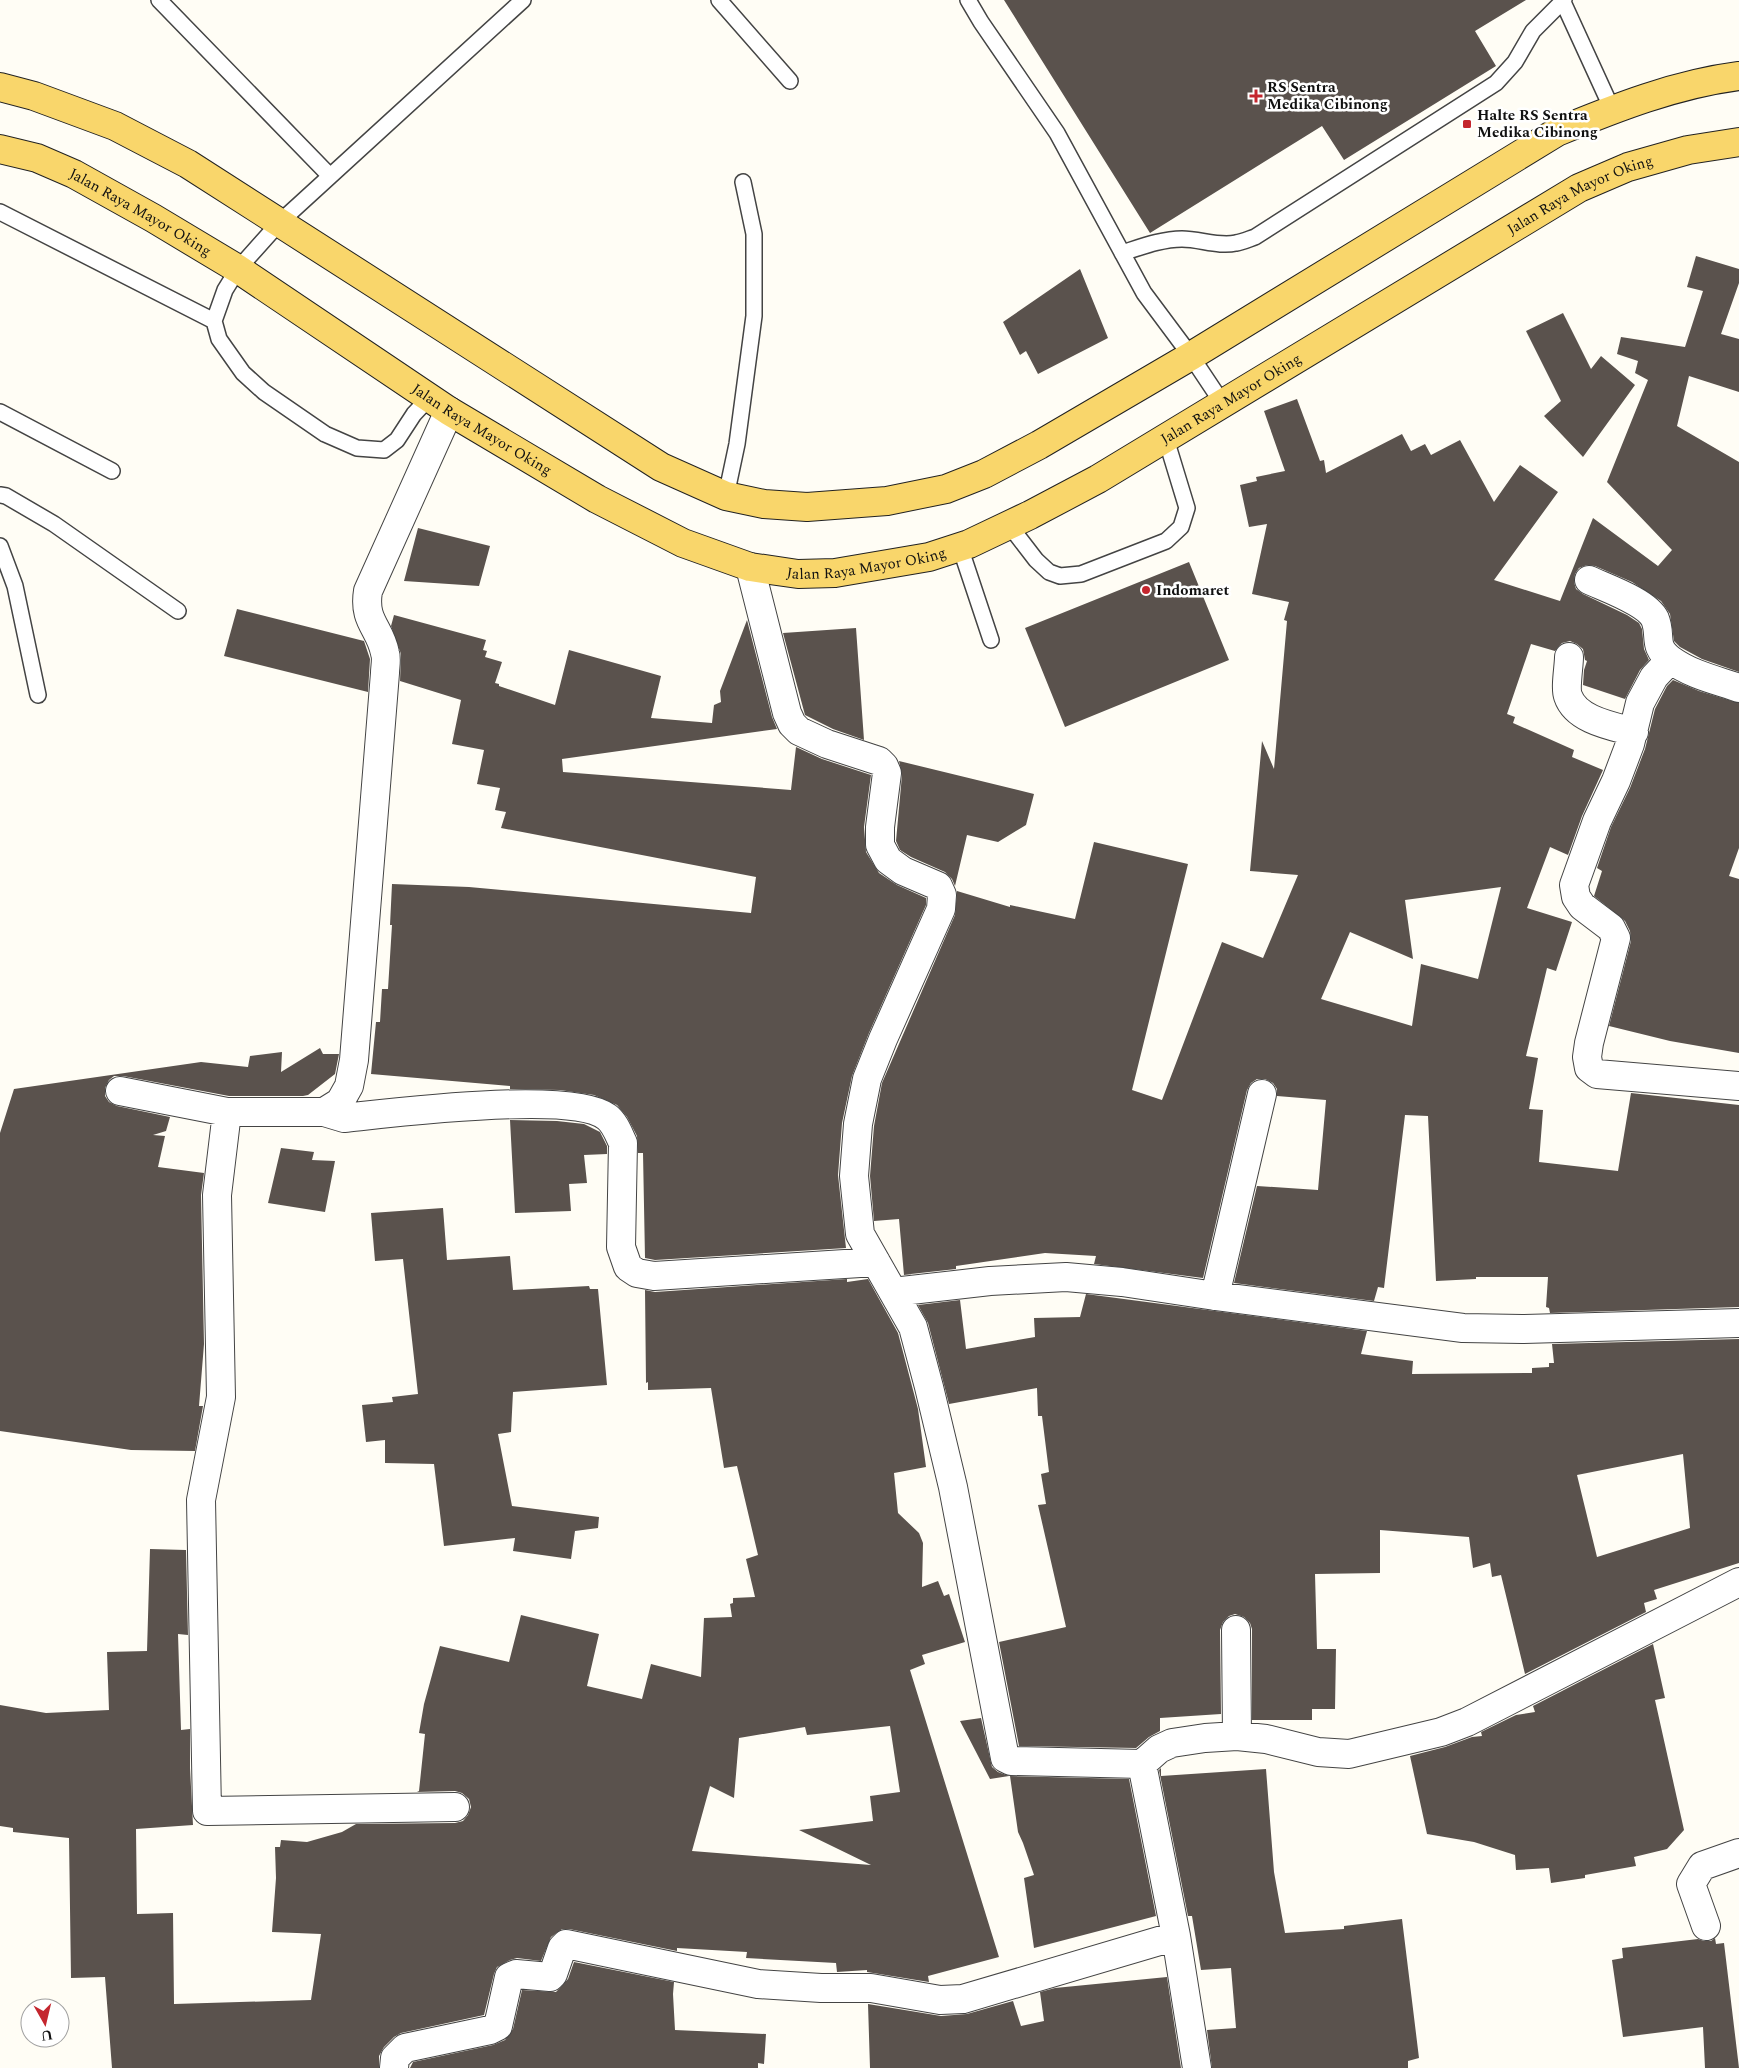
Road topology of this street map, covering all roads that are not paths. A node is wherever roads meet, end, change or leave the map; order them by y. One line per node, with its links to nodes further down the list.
1 (159, 0): 12 (lane)
2 (523, 0): 12 (lane)
3 (720, 0): 7 (lane)
4 (968, 0): 16 (lane)
5 (1563, 1): 9 (lane); 16 (lane)
6 (1739, 76): 9 (main road)
7 (790, 81)
8 (0, 87): 15 (main road)
9 (1612, 109): 19 (main road)
10 (1739, 142): 21 (main road, Jalan Raya Mayor Oking)
11 (0, 149): 17 (main road, Jalan Raya Mayor Oking)
12 (330, 176): 15 (lane)
13 (743, 182): 26 (lane)
14 (0, 212): 18 (lane)
15 (280, 222): 17 (lane); 26 (main road)
16 (1122, 253): 19 (lane)
17 (238, 269): 18 (lane); 20 (main road, Jalan Raya Mayor Oking)
18 (214, 321): 20 (lane)
19 (1190, 356): 21 (lane); 26 (main road)
20 (439, 404): 30 (main road, Jalan Raya Mayor Oking); 43 (street)
21 (1223, 404): 23 (main road, Jalan Raya Mayor Oking)
22 (0, 412): 24 (lane)
23 (1166, 438): 27 (main road, Jalan Raya Mayor Oking); 27 (lane)
24 (112, 471)
25 (0, 495): 32 (lane)
26 (726, 496)
27 (1011, 524): 29 (main road, Jalan Raya Mayor Oking)
28 (0, 546): 37 (lane)
29 (960, 547): 30 (main road, Jalan Raya Mayor Oking); 33 (lane)
30 (750, 567): 44 (street)
31 (1589, 580): 35 (street)
32 (178, 611)
33 (991, 640)
34 (1569, 656): 38 (street)
35 (1670, 660): 36 (street); 38 (street)
36 (1739, 688)
37 (38, 694)
38 (1634, 732): 39 (street)
39 (1739, 1086)
40 (120, 1091): 42 (street)
41 (1262, 1094): 46 (street)
42 (227, 1112): 43 (street); 52 (street)
43 (324, 1112): 44 (street)
44 (876, 1262): 45 (street)
45 (894, 1292): 46 (street); 51 (street)
46 (1215, 1296): 47 (street)
47 (1739, 1324)
48 (1739, 1582): 50 (street)
49 (1236, 1630): 50 (street)
50 (1237, 1736): 51 (street)
51 (1142, 1764): 55 (street)
52 (454, 1807)
53 (1739, 1853): 54 (street)
54 (1706, 1926)
55 (1176, 1936): 56 (street); 57 (street)
56 (394, 2068)
57 (1197, 2068)

